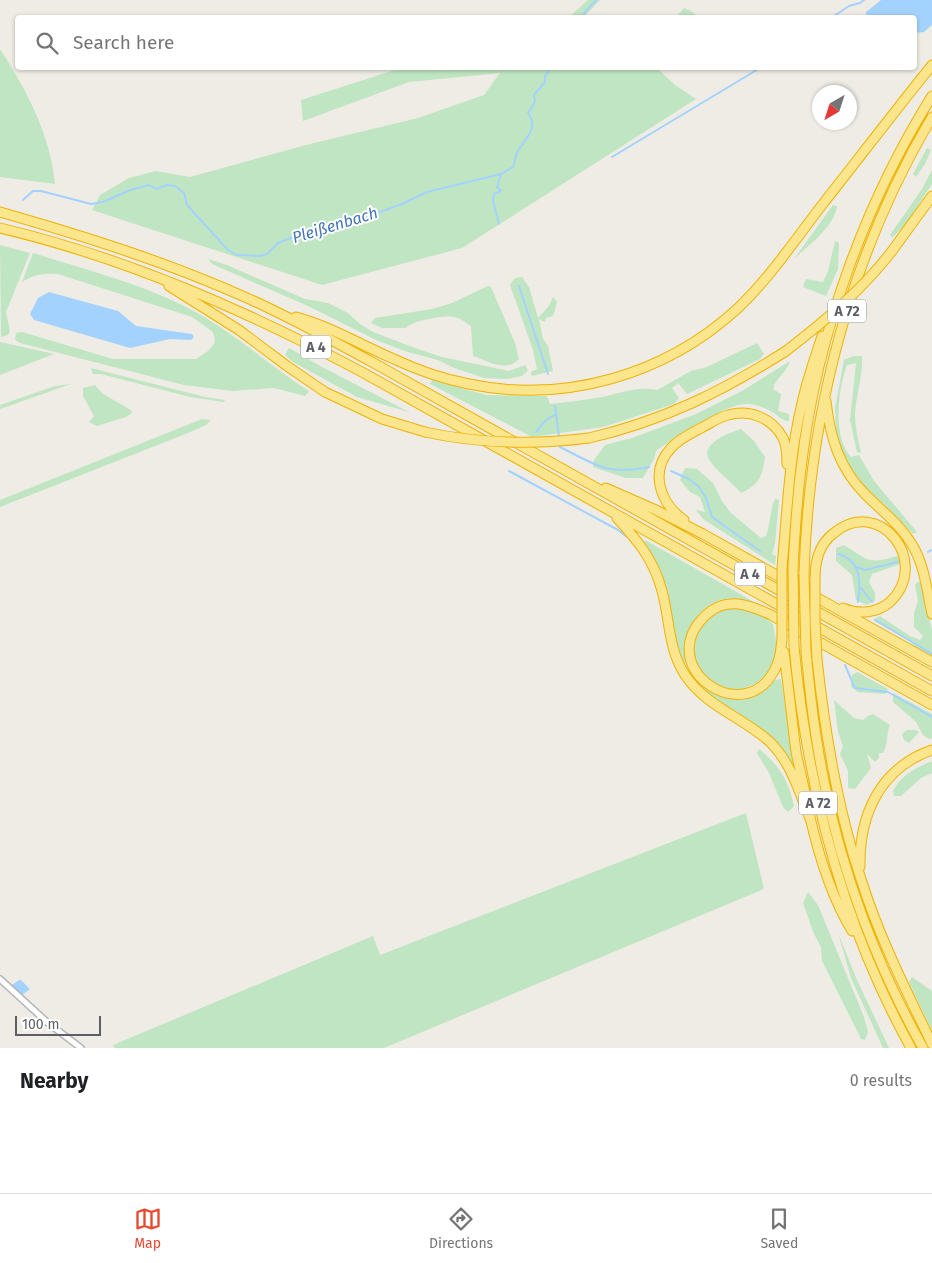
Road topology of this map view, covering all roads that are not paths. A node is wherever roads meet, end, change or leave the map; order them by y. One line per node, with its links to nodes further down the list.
1 (932, 64): 9 (highway)
2 (932, 96): 8 (highway, A 72)
3 (932, 117): 10 (highway, A 72)
4 (932, 196): 7 (highway, bridge)
5 (0, 212): 9 (highway, A 4)
6 (0, 228): 7 (highway, A 4)
7 (155, 276): 13 (highway, A 4)
8 (846, 276): 12 (highway); 25 (highway, A 72, bridge)
9 (278, 312): 11 (highway, A 4)
10 (825, 391): 16 (highway); 30 (highway, A 72, bridge)
11 (569, 472): 14 (highway); 19 (highway, A 4)
12 (789, 480): 14 (highway); 17 (highway, bridge)
13 (610, 511): 20 (highway, A 4); 23 (highway)
14 (703, 534): 15 (highway)
15 (817, 598): 18 (highway); 24 (highway, bridge)
16 (932, 614)
17 (782, 638): 21 (highway); 23 (highway)
18 (932, 662)
19 (932, 676)
20 (932, 691)
21 (932, 705)
22 (932, 750): 24 (highway)
23 (811, 820): 25 (highway)
24 (861, 879): 27 (highway)
25 (866, 955): 29 (highway, A 72)
26 (0, 979): 28 (street)
27 (932, 1044)
28 (81, 1048)
29 (911, 1048)
30 (923, 1048)

